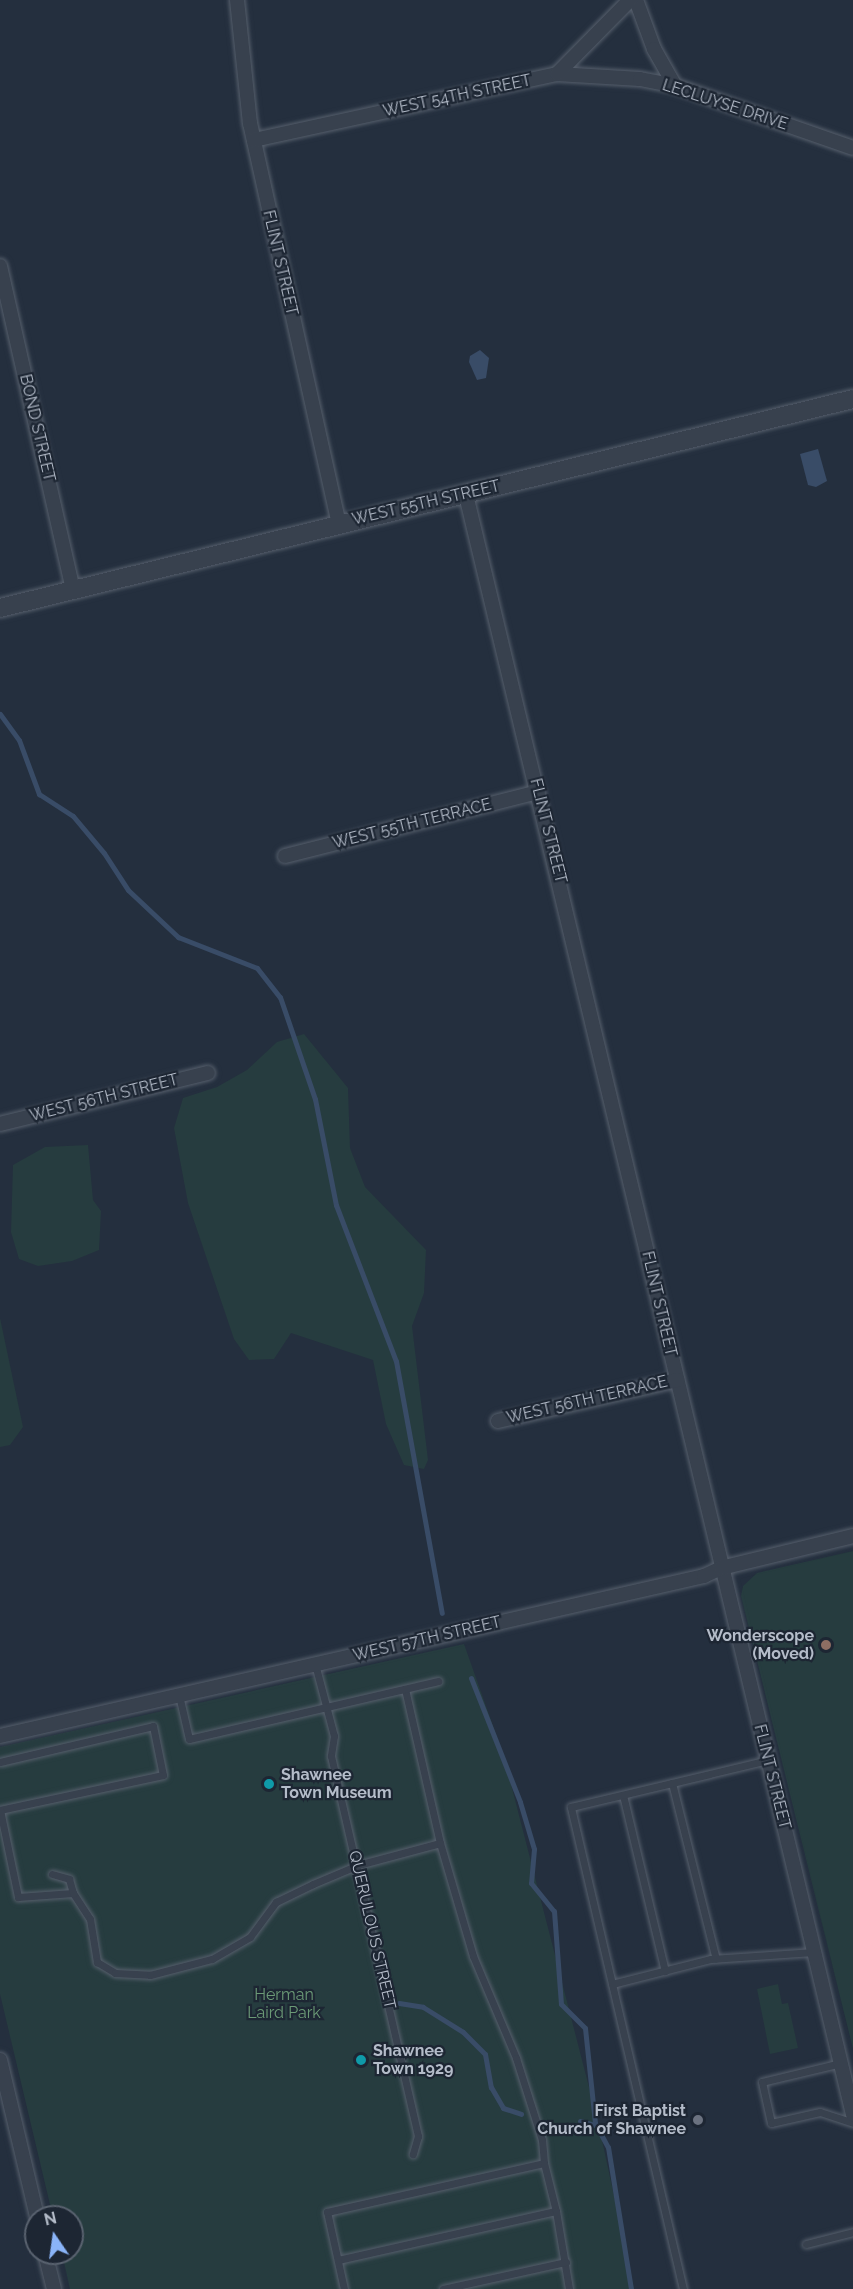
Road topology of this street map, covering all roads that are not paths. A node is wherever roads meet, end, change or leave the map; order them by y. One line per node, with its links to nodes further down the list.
1 (237, 0): 6 (street, FLINT STREET)
2 (630, 0): 4 (street)
3 (636, 0): 5 (street)
4 (557, 74): 5 (street, LECLUYSE DRIVE); 6 (street, WEST 54TH STREET)
5 (675, 86): 7 (street, LECLUYSE DRIVE)
6 (254, 140): 11 (street, FLINT STREET)
7 (853, 148)
8 (0, 266): 12 (street, BOND STREET)
9 (853, 399): 10 (street, WEST 55TH STREET)
10 (466, 495): 11 (street, WEST 55TH STREET); 14 (street, FLINT STREET)
11 (339, 523): 12 (street, WEST 55TH STREET)
12 (73, 590): 13 (street, WEST 55TH STREET)
13 (0, 608)
14 (538, 792): 15 (street, WEST 55TH TERRACE); 18 (street, FLINT STREET)
15 (285, 856)
16 (208, 1072): 17 (street, WEST 56TH STREET)
17 (0, 1124)
18 (677, 1380): 19 (street, WEST 56TH TERRACE); 21 (street, FLINT STREET)
19 (498, 1421)
20 (853, 1536): 21 (street, WEST 57TH STREET)
21 (721, 1568): 22 (street, WEST 57TH STREET); 28 (street, FLINT STREET)
22 (315, 1664): 25 (street, WEST 57TH STREET); 26 (lane, QUERULOUS STREET)
23 (438, 1681): 24 (lane)
24 (405, 1689): 26 (lane); 33 (lane)
25 (179, 1695): 26 (lane); 27 (street, WEST 57TH STREET)
26 (326, 1707): 34 (lane, QUERULOUS STREET)
27 (0, 1736)
28 (768, 1760): 30 (lane); 37 (street, FLINT STREET)
29 (0, 1762): 32 (lane)
30 (672, 1783): 31 (lane); 38 (lane)
31 (623, 1795): 39 (lane); 40 (lane)
32 (0, 1810): 36 (lane)
33 (440, 1843): 34 (lane); 46 (lane)
34 (358, 1865): 36 (lane); 45 (lane, QUERULOUS STREET)
35 (52, 1874): 36 (lane)
36 (73, 1893)
37 (814, 1952): 38 (lane); 42 (street, FLINT STREET)
38 (716, 1959): 39 (lane)
39 (665, 1971): 40 (lane)
40 (612, 1984): 58 (lane)
41 (0, 2060): 47 (street)
42 (841, 2064): 43 (street, FLINT STREET); 44 (lane)
43 (853, 2114)
44 (853, 2123)
45 (413, 2154)
46 (544, 2163): 48 (lane); 51 (lane)
47 (34, 2205)
48 (556, 2211): 51 (lane); 52 (lane)
49 (853, 2232): 50 (lane)
50 (806, 2244)
51 (338, 2260): 55 (lane)
52 (566, 2262): 56 (lane); 57 (lane)
53 (48, 2265): 54 (street)
54 (54, 2289)
55 (344, 2289)
56 (443, 2289)
57 (569, 2289)
58 (683, 2289)

